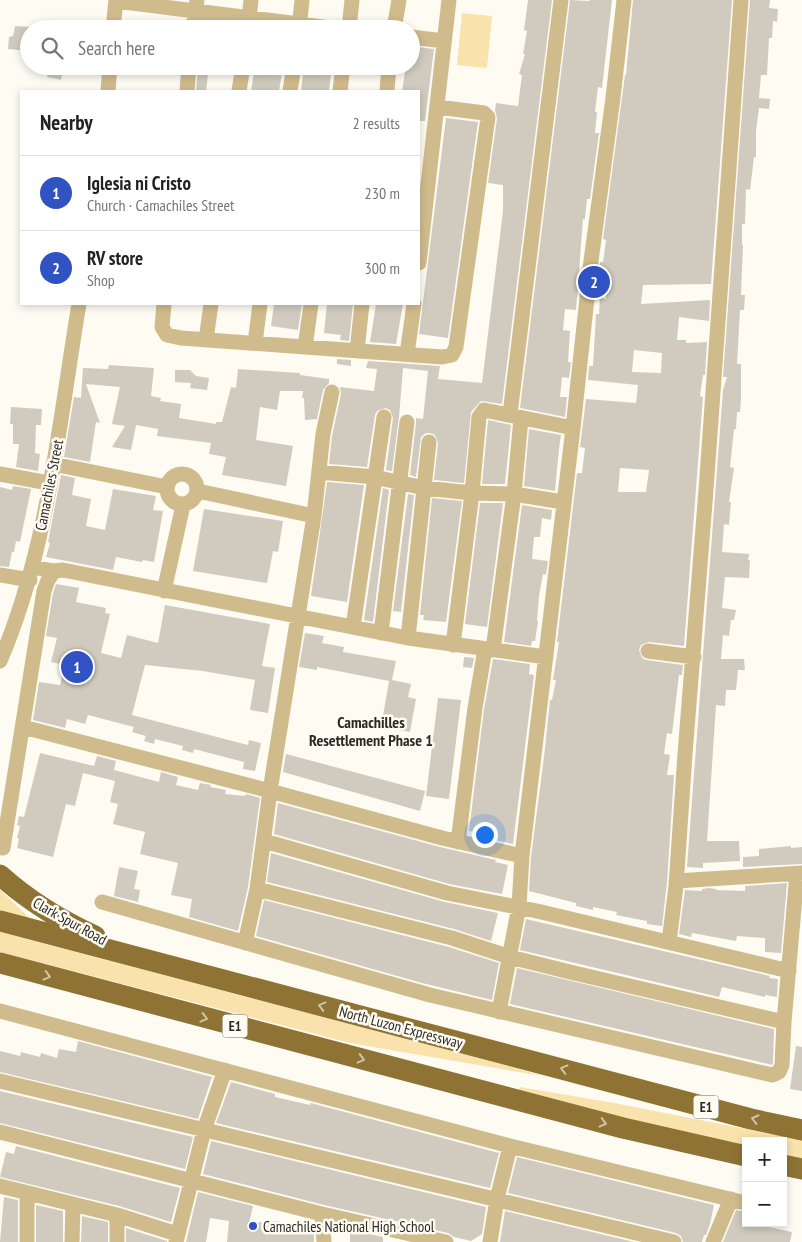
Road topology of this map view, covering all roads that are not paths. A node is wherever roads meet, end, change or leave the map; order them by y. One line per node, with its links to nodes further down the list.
1 (116, 0): 10 (street); 11 (street)
2 (251, 0): 14 (street)
3 (302, 0): 15 (street)
4 (352, 0): 16 (street)
5 (398, 0): 17 (street)
6 (449, 0): 19 (street)
7 (561, 0): 47 (street)
8 (624, 0): 50 (street)
9 (741, 0): 78 (street)
10 (196, 5): 12 (street); 13 (street)
11 (114, 20)
12 (194, 20)
13 (237, 20)
14 (248, 20)
15 (300, 20)
16 (350, 20)
17 (395, 20)
18 (420, 38): 19 (street)
19 (444, 41): 32 (street)
20 (109, 75): 26 (street)
21 (188, 75): 27 (street)
22 (241, 75): 28 (street)
23 (293, 75): 29 (street)
24 (343, 75): 30 (street)
25 (388, 75): 31 (street)
26 (108, 90)
27 (186, 90)
28 (239, 90)
29 (290, 90)
30 (340, 90)
31 (386, 90)
32 (438, 107): 33 (street); 45 (street)
33 (420, 251)
34 (79, 305): 52 (street, Camachiles Street)
35 (164, 305): 41 (street)
36 (211, 305): 41 (street)
37 (260, 305): 42 (street)
38 (311, 305): 43 (street)
39 (362, 305): 44 (street)
40 (414, 305): 45 (street)
41 (206, 340): 42 (street)
42 (255, 343): 43 (street)
43 (305, 347): 44 (street)
44 (357, 350): 45 (street)
45 (408, 354)
46 (332, 392): 53 (street)
47 (516, 416): 50 (street); 61 (street); 62 (street)
48 (384, 417): 55 (street)
49 (407, 422): 57 (street)
50 (573, 428): 63 (street)
51 (430, 442): 59 (street)
52 (53, 464): 56 (street, Camachiles Street); 58 (street)
53 (319, 472): 55 (street); 65 (street)
54 (0, 474): 56 (street)
55 (374, 477): 57 (street); 71 (street)
56 (49, 483): 67 (street, Camachiles Street)
57 (399, 484): 59 (street); 72 (street)
58 (167, 487): 60 (street); 64 (street)
59 (424, 488): 61 (street); 73 (street)
60 (198, 491): 64 (street); 65 (street)
61 (472, 494): 62 (street); 74 (street)
62 (514, 494): 63 (street); 75 (street)
63 (563, 502): 77 (street)
64 (183, 505): 69 (street)
65 (314, 516): 70 (street)
66 (54, 571): 67 (street); 69 (street); 80 (street)
67 (31, 574): 68 (street); 79 (street, Camachiles Street)
68 (0, 575)
69 (164, 590): 70 (street)
70 (296, 617): 71 (street); 81 (street)
71 (353, 627): 72 (street)
72 (380, 633): 73 (street)
73 (408, 638): 74 (street)
74 (453, 645): 75 (street)
75 (489, 650): 77 (street); 83 (street)
76 (648, 651): 78 (street)
77 (546, 657): 85 (street)
78 (694, 657): 88 (street)
79 (0, 661)
80 (23, 727): 81 (street); 84 (street)
81 (270, 791): 82 (street); 83 (street)
82 (264, 840): 89 (street); 91 (street)
83 (458, 842): 85 (street)
84 (3, 848)
85 (522, 856): 91 (street)
86 (799, 873): 88 (street); 98 (street)
87 (0, 875): 96 (highway, Clark Spur Road / E1)
88 (676, 881): 93 (street)
89 (257, 890): 94 (street); 95 (street)
90 (102, 902): 94 (street)
91 (519, 906): 93 (street); 95 (street)
92 (0, 921): 96 (highway, North Luzon Expressway / E1)
93 (669, 942): 98 (street)
94 (245, 943): 100 (street)
95 (510, 957): 100 (street); 101 (street)
96 (145, 960): 105 (highway, North Luzon Expressway / E1, one-way to 96)
97 (0, 964): 108 (highway, E1, one-way to 108)
98 (789, 971): 101 (street)
99 (0, 1011): 102 (street)
100 (499, 1012): 101 (street)
101 (784, 1022)
102 (224, 1070): 104 (street); 107 (street)
103 (0, 1081): 104 (street)
104 (204, 1130): 111 (street); 114 (street)
105 (802, 1130)
106 (0, 1132): 111 (street)
107 (510, 1146): 114 (street); 115 (street)
108 (742, 1155)
109 (787, 1166): 110 (highway)
110 (802, 1169)
111 (192, 1181): 117 (street); 120 (street)
112 (0, 1186): 113 (street)
113 (27, 1193): 116 (street); 121 (street)
114 (497, 1199): 126 (street); 127 (street)
115 (738, 1201): 128 (street)
116 (73, 1205): 118 (street); 122 (street)
117 (322, 1214): 119 (street); 124 (street)
118 (117, 1216): 120 (street); 123 (street)
119 (403, 1237): 125 (street)
120 (176, 1238)
121 (27, 1242)
122 (72, 1242)
123 (117, 1242)
124 (324, 1242)
125 (446, 1242)
126 (490, 1242)
127 (674, 1242)
128 (713, 1242)

